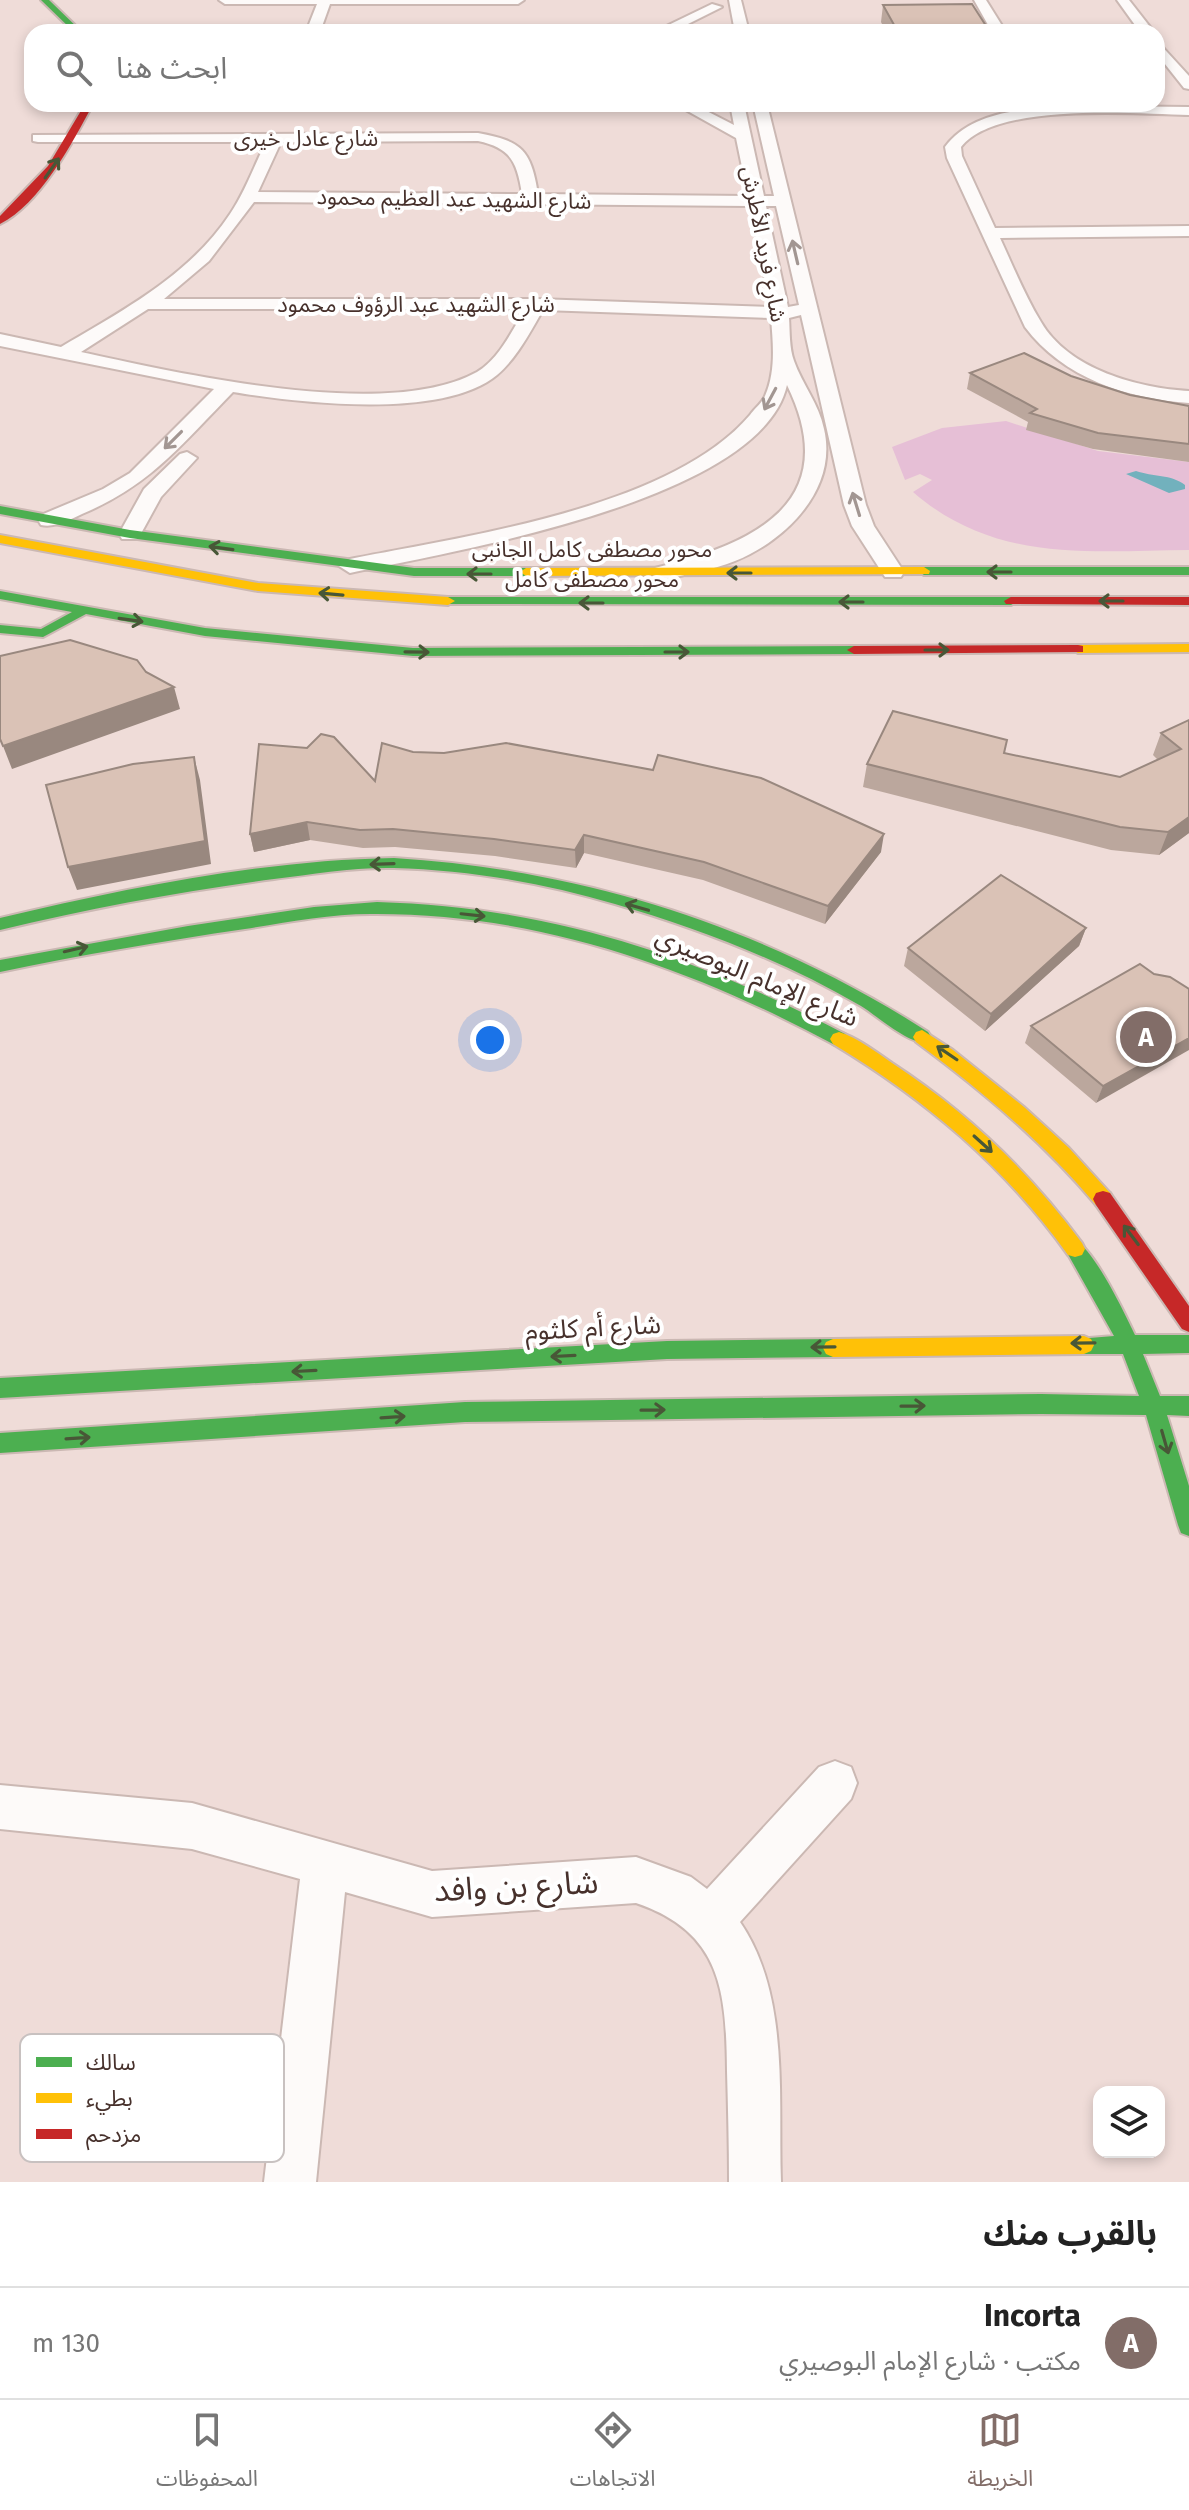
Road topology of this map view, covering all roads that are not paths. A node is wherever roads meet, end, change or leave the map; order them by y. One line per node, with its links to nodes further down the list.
1 (45, 0): 9 (street)
2 (225, 0): 7 (street)
3 (518, 0): 7 (street)
4 (735, 0): 12 (street)
5 (980, 0): 13 (street)
6 (1123, 0): 14 (street)
7 (324, 2): 10 (street)
8 (717, 9): 11 (street)
9 (70, 24)
10 (316, 24)
11 (680, 24)
12 (740, 24)
13 (994, 24)
14 (1141, 24)
15 (1165, 56): 17 (street)
16 (1165, 70): 17 (street)
17 (1176, 70): 19 (street)
18 (1165, 79): 20 (street)
19 (1189, 85)
20 (1189, 108): 21 (street)
21 (1165, 109)
22 (85, 112): 29 (street)
23 (698, 112): 28 (street)
24 (739, 112): 28 (street, شارع فريد الأطرش)
25 (762, 112): 34 (street, شارع فريد الأطرش)
26 (1075, 112): 40 (street)
27 (54, 115): 31 (street)
28 (743, 135): 35 (street, شارع فريد الأطرش)
29 (72, 138): 30 (street, شارع عادل خيرى); 31 (street, شارع عادل خيرى); 37 (street, one-way to 29)
30 (275, 138): 32 (street); 33 (street, شارع عادل خيرى)
31 (33, 145)
32 (247, 197): 33 (street, شارع الشهيد عبد العظيم محمود); 43 (street)
33 (531, 200): 36 (street, شارع الشهيد عبد العظيم محمود)
34 (783, 201): 35 (street, شارع الشهيد عبد العظيم محمود); 42 (street, شارع فريد الأطرش, one-way to 34)
35 (757, 202): 36 (street, شارع الشهيد عبد العظيم محمود); 38 (street, شارع فريد الأطرش)
36 (660, 203): 38 (street, شارع الشهيد عبد العظيم محمود)
37 (0, 221)
38 (762, 226): 41 (street, شارع فريد الأطرش)
39 (1189, 231): 40 (street)
40 (989, 233): 52 (street)
41 (776, 290): 42 (street, شارع الشهيد عبد الرؤوف محمود); 45 (street, شارع الشهيد عبد الرؤوف محمود); 46 (street, شارع فريد الأطرش)
42 (806, 300): 46 (street, شارع الشهيد عبد الرؤوف محمود); 63 (street, شارع فريد الأطرش, one-way to 42)
43 (144, 304): 44 (street, شارع الشهيد عبد الرؤوف محمود); 48 (street)
44 (537, 304): 45 (street, شارع الشهيد عبد الرؤوف محمود); 51 (street)
45 (687, 308): 46 (street, شارع الشهيد عبد الرؤوف محمود)
46 (780, 313): 49 (street, شارع فريد الأطرش)
47 (0, 340): 48 (street)
48 (65, 353): 50 (street)
49 (783, 358): 61 (street, شارع فريد الأطرش, one-way to 61); 64 (street)
50 (229, 385): 51 (street); 56 (street, one-way to 56)
51 (257, 389): 53 (street)
52 (1189, 397)
53 (234, 411)
54 (201, 444): 57 (street)
55 (0, 510): 56 (street, محور مصطفى كامل الجانبى)
56 (49, 520): 57 (street, محور مصطفى كامل الجانبى)
57 (130, 534): 61 (street, محور مصطفى كامل الجانبى, one-way to 57)
58 (0, 539): 59 (street, محور مصطفى كامل)
59 (29, 545): 60 (street); 67 (street, محور مصطفى كامل, one-way to 59)
60 (0, 551)
61 (350, 566): 64 (street, محور مصطفى كامل الجانبى, one-way to 61)
62 (1189, 571): 63 (street, محور مصطفى كامل الجانبى, one-way to 63)
63 (893, 572): 64 (street, محور مصطفى كامل الجانبى, one-way to 64)
64 (654, 573): 67 (street)
65 (0, 595): 68 (street)
66 (1189, 601): 67 (street, محور مصطفى كامل, one-way to 67)
67 (645, 603)
68 (80, 613): 69 (street); 70 (street, one-way to 70)
69 (0, 629)
70 (1189, 648)
71 (0, 924): 75 (street, شارع الإمام البوصيري, one-way to 71)
72 (0, 966): 73 (street, شارع الإمام البوصيري, one-way to 73)
73 (1091, 1273): 74 (street); 76 (street, شارع الإمام البوصيري)
74 (1123, 1292)
75 (1189, 1323)
76 (1131, 1342): 77 (street, شارع أم كلثوم); 78 (street, شارع أم كلثوم, one-way to 78); 80 (street, شارع الإمام البوصيري)
77 (1189, 1344)
78 (0, 1388)
79 (1189, 1406): 80 (street)
80 (1155, 1407): 81 (street, one-way to 80); 82 (street, شارع الإمام البوصيري, one-way to 82)
81 (0, 1443)
82 (1189, 1525)
83 (835, 1783): 86 (street)
84 (0, 1807): 85 (street, شارع بن وافد)
85 (325, 1863): 86 (street, شارع بن وافد); 87 (street)
86 (710, 1920): 88 (street, شارع بن وافد)
87 (290, 2182)
88 (755, 2182)

